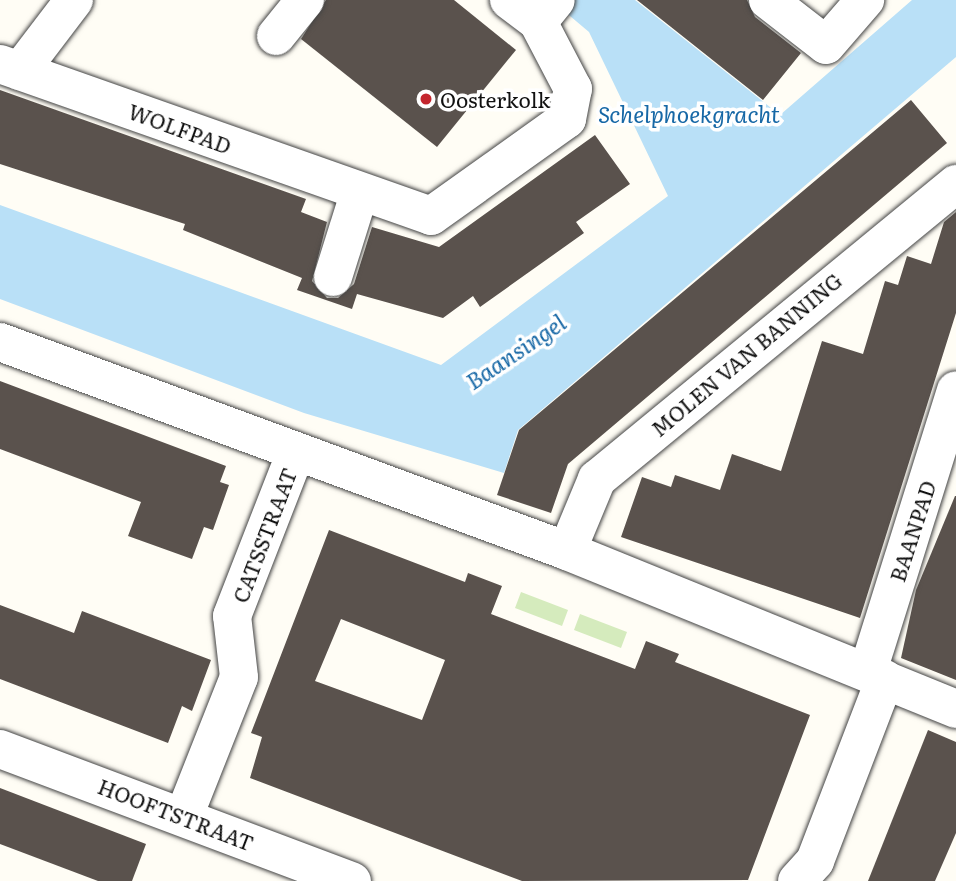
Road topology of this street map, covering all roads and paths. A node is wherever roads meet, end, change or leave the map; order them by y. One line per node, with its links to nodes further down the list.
1 (74, 0): 7 (street)
2 (305, 0): 6 (street)
3 (768, 0): 4 (street)
4 (865, 0)
5 (538, 7): 9 (street, WOLFPAD)
6 (276, 36)
7 (10, 68): 9 (street, WOLFPAD)
8 (956, 184): 14 (street, MOLEN VAN BANNING)
9 (359, 194): 10 (street)
10 (333, 277)
11 (0, 342): 13 (street)
12 (956, 391): 15 (street, BAANPAD)
13 (295, 454): 14 (street); 18 (street, CATSSTRAAT)
14 (567, 551): 15 (street)
15 (876, 675): 16 (street); 20 (street, BAANPAD)
16 (956, 709)
17 (0, 749): 18 (street, HOOFTSTRAAT)
18 (184, 816): 19 (street, HOOFTSTRAAT)
19 (352, 881)
20 (797, 881)

